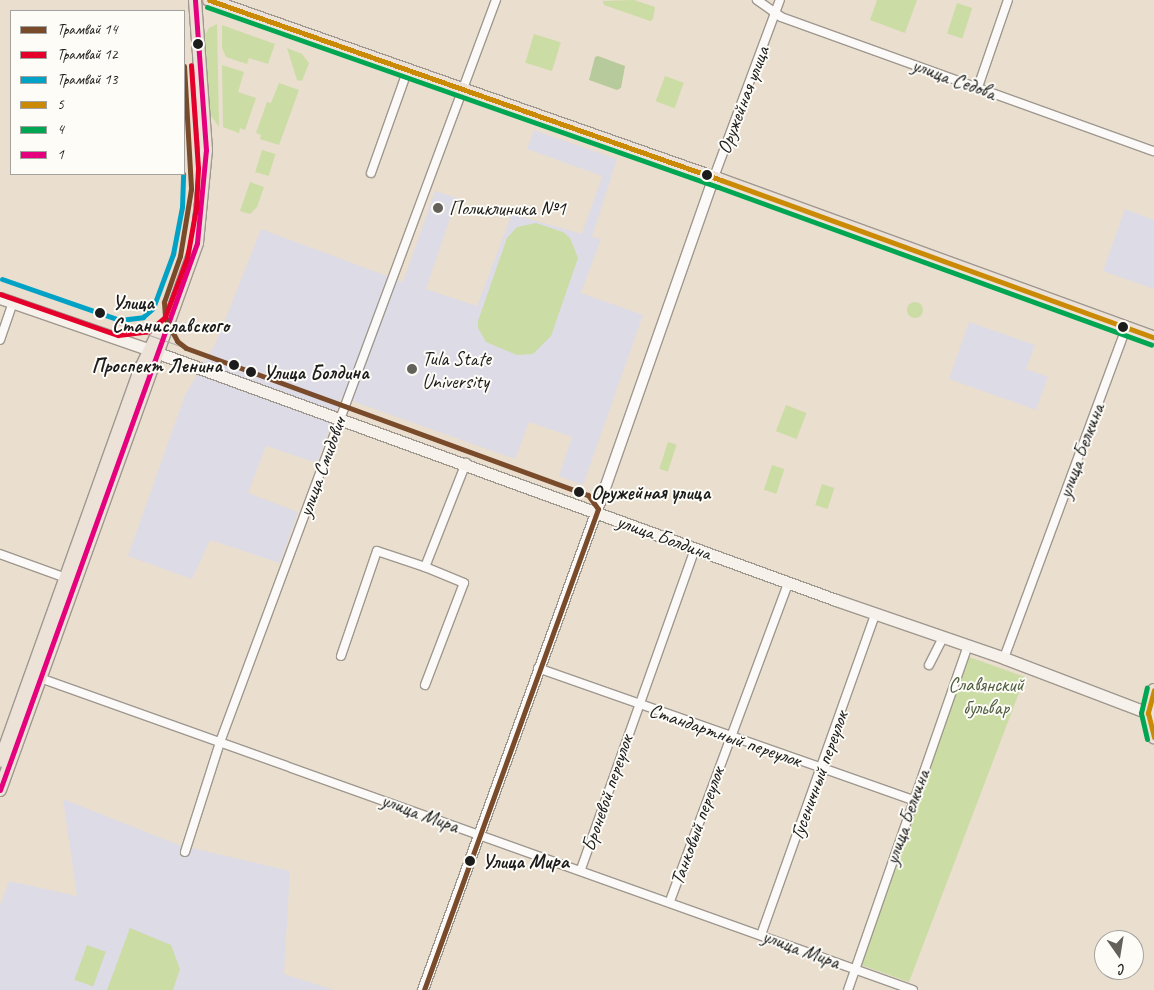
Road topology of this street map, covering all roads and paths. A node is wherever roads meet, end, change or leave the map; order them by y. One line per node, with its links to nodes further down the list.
1 (187, 0): 20 (main road)
2 (195, 0): 20 (main road)
3 (209, 0): 9 (main road)
4 (496, 0): 11 (street, улица Смидович)
5 (757, 0): 8 (street, улица Седова)
6 (780, 0): 8 (street, Оружейная улица)
7 (1008, 0): 10 (street)
8 (776, 12): 10 (street, улица Седова); 14 (street, Оружейная улица)
9 (407, 72): 11 (main road); 13 (street)
10 (978, 87): 12 (street, улица Седова)
11 (461, 90): 14 (main road); 21 (street, улица Смидович)
12 (1154, 151)
13 (371, 173)
14 (714, 177): 17 (main road); 23 (street, Оружейная улица)
15 (0, 298): 16 (main road)
16 (13, 303): 19 (street); 20 (main road)
17 (1126, 328): 18 (main road); 33 (street, улица Белкина)
18 (1154, 338)
19 (0, 340)
20 (154, 351): 21 (main road, улица Болдина); 27 (main road); 36 (main road)
21 (340, 419): 22 (main road, улица Болдина); 43 (street, улица Смидович)
22 (466, 463): 23 (main road, улица Болдина); 26 (street)
23 (596, 513): 24 (main road, улица Болдина); 35 (street, Оружейная улица)
24 (695, 548): 28 (main road, улица Болдина); 39 (street, Броневой переулок)
25 (0, 554): 27 (street)
26 (425, 567): 32 (street); 37 (street)
27 (66, 578): 36 (main road)
28 (788, 582): 29 (main road, улица Болдина); 41 (street, Танковый переулок)
29 (875, 614): 30 (main road, улица Болдина); 45 (street, Гусеничный переулок)
30 (943, 637): 31 (main road, улица Болдина); 34 (street)
31 (968, 645): 33 (main road, улица Болдина); 47 (street, улица Белкина)
32 (340, 656)
33 (1004, 658): 40 (main road, улица Болдина)
34 (929, 665)
35 (539, 668): 39 (street, Стандартный переулок); 48 (street, Оружейная улица)
36 (35, 676): 43 (street, улица Мира); 44 (main road); 46 (main road)
37 (425, 685)
38 (1154, 690): 40 (main road)
39 (638, 704): 41 (street, Стандартный переулок); 50 (street, Броневой переулок)
40 (1148, 713): 42 (main road)
41 (729, 736): 45 (street, Стандартный переулок); 51 (street, Танковый переулок)
42 (1154, 737)
43 (220, 742): 48 (street, улица Мира); 49 (street, улица Смидович)
44 (0, 761)
45 (822, 770): 47 (street, Стандартный переулок); 52 (street, Гусеничный переулок)
46 (0, 790)
47 (912, 800): 53 (street, улица Белкина)
48 (480, 834): 50 (street, улица Мира); 54 (street, Оружейная улица)
49 (185, 852)
50 (581, 869): 51 (street, улица Мира)
51 (670, 901): 52 (street, улица Мира)
52 (761, 935): 53 (street, улица Мира)
53 (856, 968): 55 (street, улица Белкина); 56 (street, улица Мира)
54 (423, 990)
55 (848, 990)
56 (913, 990)

